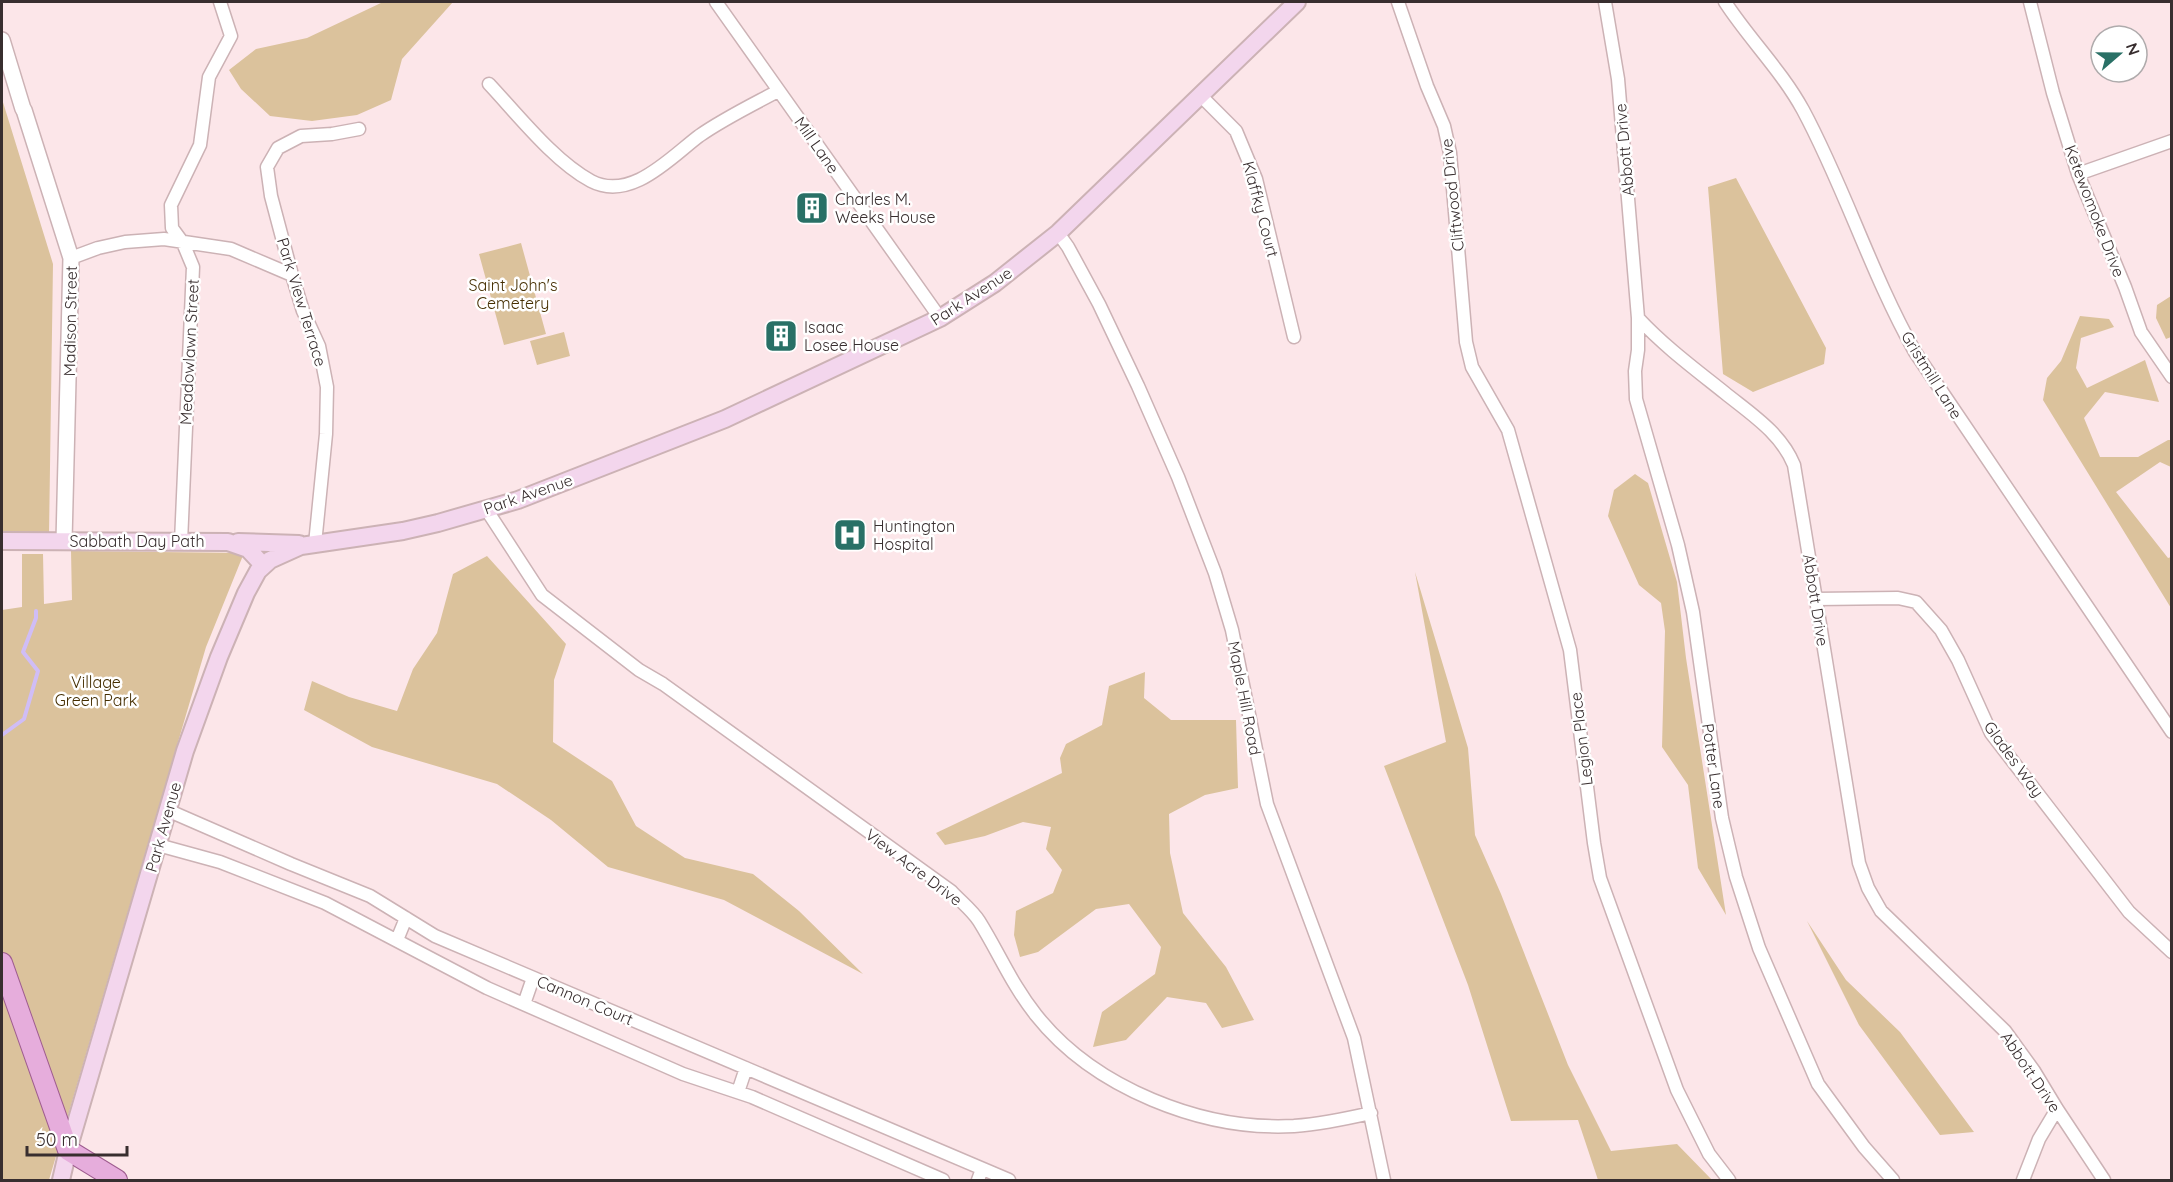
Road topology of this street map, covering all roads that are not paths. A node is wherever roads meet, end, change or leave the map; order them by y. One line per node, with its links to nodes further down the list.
1 (220, 2): 16 (street, Meadowlawn Street)
2 (716, 2): 10 (street, Mill Lane)
3 (1297, 2): 11 (main road, Park Avenue)
4 (1398, 2): 19 (street, Cliftwood Drive)
5 (1605, 2): 21 (street, Abbott Drive)
6 (1725, 2): 32 (street, Gristmill Lane)
7 (2030, 2): 14 (street, Ketewomoke Drive)
8 (2, 40): 17 (street, Madison Street)
9 (489, 84): 10 (street)
10 (778, 91): 20 (street, Mill Lane)
11 (1201, 96): 15 (main road, Park Avenue); 22 (street, Klaffky Court)
12 (359, 129): 18 (street, Park View Terrace)
13 (2172, 141): 14 (street)
14 (2078, 174): 23 (street, Ketewomoke Drive)
15 (1058, 233): 20 (main road, Park Avenue); 46 (street, Maple Hill Road)
16 (183, 243): 17 (street); 18 (street); 27 (street, Meadowlawn Street)
17 (71, 258): 25 (street, Madison Street)
18 (292, 275): 29 (street, Park View Terrace)
19 (1462, 288): 54 (street, Legion Place)
20 (940, 318): 24 (main road, Park Avenue)
21 (1638, 318): 31 (street, Abbott Drive); 55 (street, Potter Lane)
22 (1294, 337)
23 (2172, 377)
24 (486, 509): 29 (main road, Park Avenue); 46 (street, View Acre Drive)
25 (64, 541): 26 (main road, Sabbath Day Path); 27 (main road, Sabbath Day Path)
26 (2, 542)
27 (181, 542): 28 (main road, Sabbath Day Path)
28 (228, 542): 29 (main road); 30 (main road, Sabbath Day Path)
29 (315, 544): 30 (main road, Park Avenue)
30 (263, 565): 33 (main road, Park Avenue)
31 (1816, 598): 39 (street, Glades Way); 45 (street, Abbott Drive)
32 (2172, 732)
33 (167, 810): 34 (main road, Park Avenue); 35 (street, Cannon Court)
34 (158, 845): 36 (street, Cannon Court); 47 (main road, Park Avenue)
35 (291, 864): 36 (street); 37 (street, Cannon Court)
36 (284, 887): 38 (street, Cannon Court)
37 (406, 918): 38 (street); 41 (street, Cannon Court)
38 (397, 940): 42 (street, Cannon Court)
39 (2172, 952)
40 (2, 963): 47 (main road)
41 (533, 978): 42 (street); 43 (street, Cannon Court)
42 (524, 1004): 44 (street, Cannon Court)
43 (746, 1068): 44 (street); 48 (street, Cannon Court)
44 (738, 1092): 51 (street, Cannon Court)
45 (2057, 1109): 56 (street); 57 (street, Abbott Drive)
46 (1371, 1113): 53 (street, Maple Hill Road)
47 (68, 1150): 49 (main road, Park Avenue); 50 (main road)
48 (980, 1175): 52 (street, Cannon Court)
49 (61, 1180)
50 (117, 1180)
51 (943, 1180)
52 (1009, 1180)
53 (1384, 1180)
54 (1729, 1180)
55 (1893, 1180)
56 (2023, 1180)
57 (2104, 1180)

